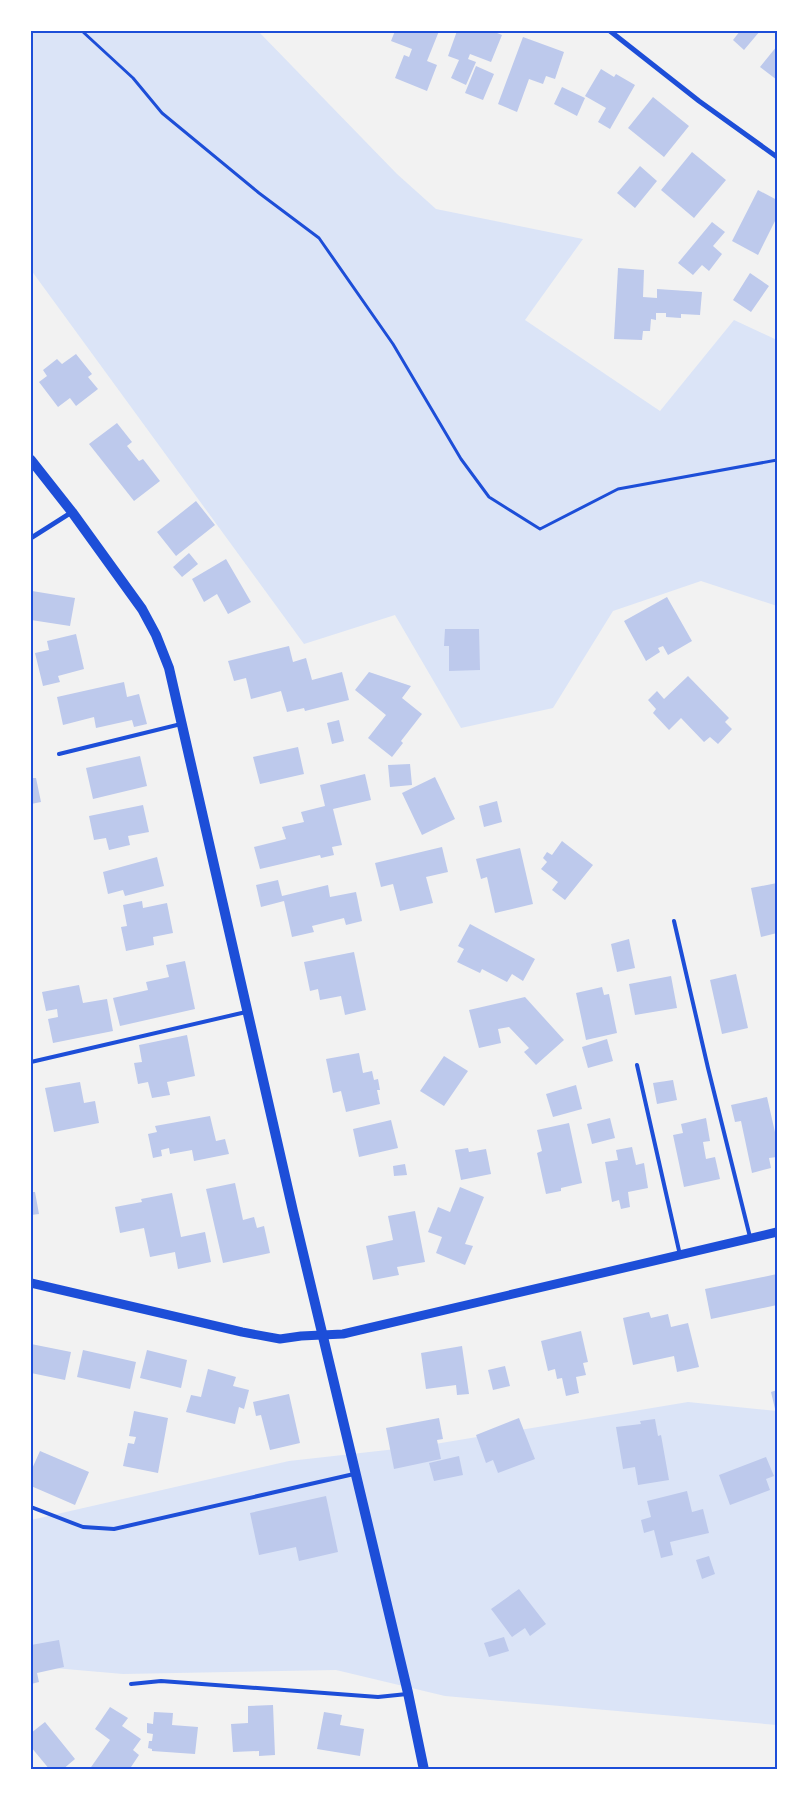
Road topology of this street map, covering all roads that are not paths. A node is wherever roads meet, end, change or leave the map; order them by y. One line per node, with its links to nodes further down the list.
1 (610, 31): 2 (street)
2 (777, 157)
3 (31, 460): 4 (main road)
4 (72, 512): 5 (street); 6 (main road)
5 (31, 538)
6 (182, 724): 7 (lane); 9 (main road)
7 (60, 754)
8 (674, 921): 13 (lane)
9 (247, 1012): 10 (lane); 16 (main road)
10 (31, 1062)
11 (637, 1065): 14 (lane)
12 (777, 1232): 13 (street)
13 (750, 1238): 14 (street)
14 (680, 1254): 16 (street)
15 (31, 1283): 16 (street)
16 (324, 1334): 17 (main road)
17 (357, 1474): 18 (lane); 20 (main road)
18 (31, 1507)
19 (130, 1684): 20 (lane)
20 (408, 1694): 21 (main road)
21 (424, 1770)

